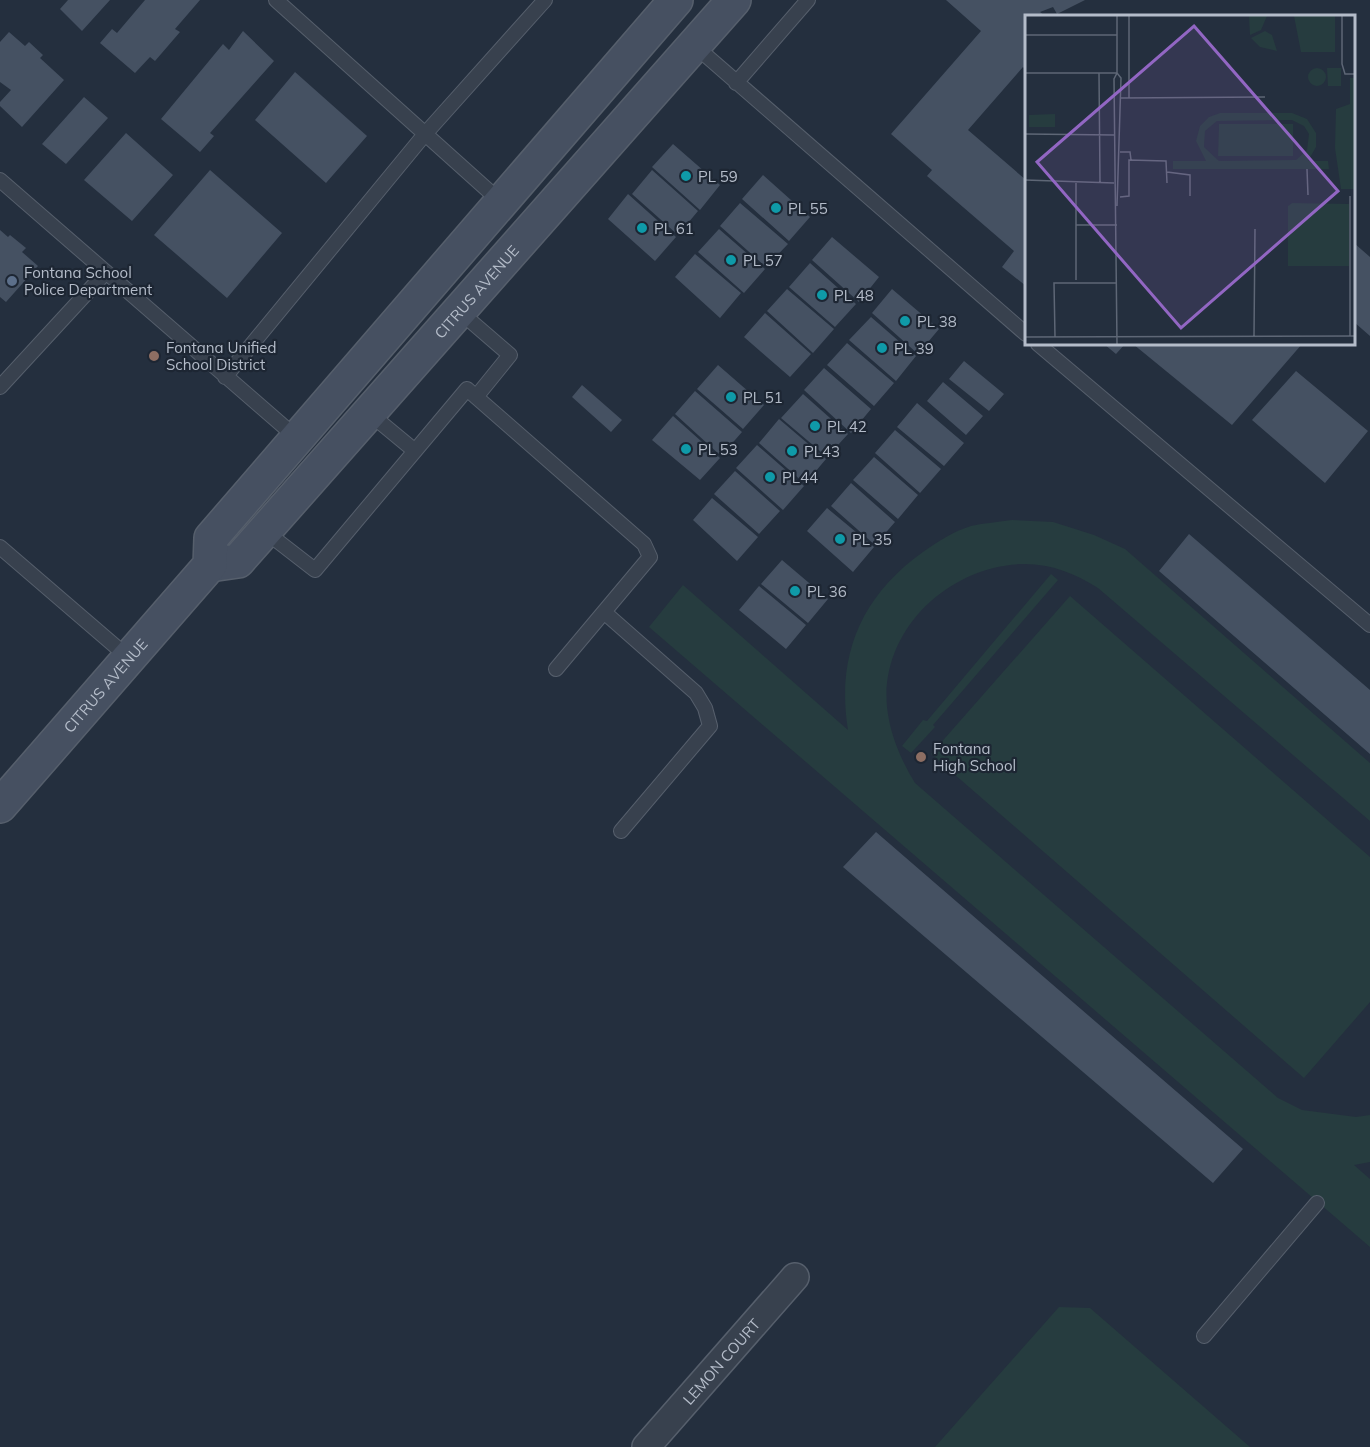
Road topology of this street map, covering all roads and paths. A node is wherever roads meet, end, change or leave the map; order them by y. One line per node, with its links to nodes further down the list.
1 (276, 0): 8 (lane)
2 (544, 0): 8 (lane)
3 (676, 0): 10 (main road)
4 (734, 0): 6 (main road, CITRUS AVENUE)
5 (808, 0): 7 (lane)
6 (694, 45): 7 (lane); 12 (main road, CITRUS AVENUE)
7 (736, 83): 13 (lane)
8 (425, 134): 10 (lane); 15 (lane)
9 (0, 180): 11 (lane)
10 (501, 202): 19 (main road)
11 (106, 272): 15 (lane); 16 (lane)
12 (459, 311): 17 (lane); 18 (main road, CITRUS AVENUE)
13 (1025, 333)
14 (1039, 345): 25 (lane)
15 (225, 377): 19 (lane)
16 (0, 387)
17 (476, 397): 20 (lane); 24 (lane)
18 (369, 412): 20 (lane); 21 (main road, CITRUS AVENUE)
19 (297, 438): 23 (main road)
20 (416, 451): 21 (lane)
21 (263, 532): 23 (main road, CITRUS AVENUE)
22 (0, 547): 26 (lane)
23 (210, 565): 26 (main road, CITRUS AVENUE)
24 (604, 612): 27 (lane); 29 (lane)
25 (1370, 625)
26 (129, 658): 28 (main road, CITRUS AVENUE)
27 (556, 669)
28 (0, 806)
29 (621, 831)
30 (1317, 1203): 32 (lane)
31 (795, 1276): 33 (street, LEMON COURT)
32 (1204, 1336)
33 (646, 1447)

